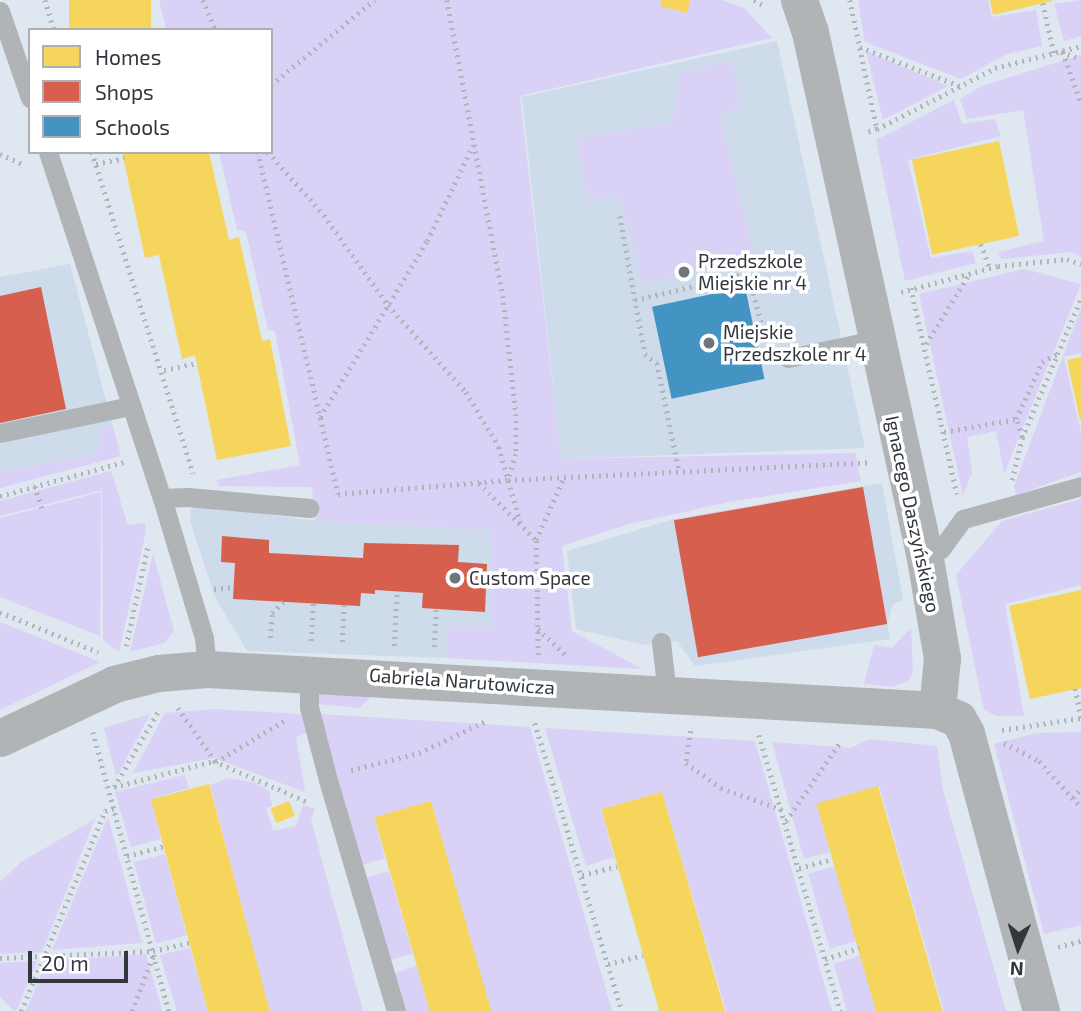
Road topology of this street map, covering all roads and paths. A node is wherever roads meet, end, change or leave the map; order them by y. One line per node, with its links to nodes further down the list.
1 (45, 0): 8 (path)
2 (203, 0): 9 (path)
3 (374, 0): 14 (path)
4 (447, 0): 19 (path)
5 (799, 0): 36 (street, Ignacego Daszyńskiego)
6 (1042, 3): 12 (path)
7 (0, 11): 16 (lane)
8 (53, 28)
9 (215, 28)
10 (1081, 46): 12 (path)
11 (860, 47): 15 (path)
12 (1059, 52): 13 (path); 15 (path); 17 (path)
13 (1081, 59)
14 (273, 83)
15 (960, 86): 18 (path)
16 (28, 93)
17 (1081, 103)
18 (877, 129)
19 (473, 144): 35 (path); 52 (path)
20 (49, 154): 42 (lane)
21 (93, 154): 25 (path)
22 (258, 154): 43 (path)
23 (270, 154): 35 (path)
24 (124, 158): 25 (path)
25 (96, 164): 41 (path)
26 (620, 216): 34 (path)
27 (981, 244): 29 (path)
28 (1081, 264): 29 (path)
29 (990, 269): 30 (path)
30 (969, 274): 31 (path); 37 (path)
31 (911, 288): 32 (path); 37 (path)
32 (899, 292)
33 (1081, 298): 38 (path)
34 (635, 300): 39 (path); 50 (path)
35 (388, 305): 43 (path); 52 (path)
36 (876, 340): 39 (lane); 49 (street, Ignacego Daszyńskiego)
37 (925, 345): 45 (path)
38 (1058, 354): 44 (path); 47 (path)
39 (788, 358)
40 (196, 363): 41 (path)
41 (164, 370): 57 (path)
42 (130, 406): 46 (lane); 58 (lane)
43 (320, 417): 53 (path)
44 (1016, 419): 45 (path); 47 (path)
45 (944, 432): 62 (path)
46 (0, 433)
47 (1022, 438): 59 (path)
48 (133, 460): 55 (path)
49 (902, 460): 50 (path); 66 (street, Ignacego Daszyńskiego)
50 (679, 470): 51 (path)
51 (564, 477): 52 (path); 65 (path)
52 (508, 480): 53 (path); 63 (path)
53 (479, 483): 63 (path)
54 (1081, 485): 59 (lane)
55 (35, 486): 56 (path); 60 (path)
56 (0, 495)
57 (188, 496): 58 (lane); 61 (lane)
58 (162, 498): 81 (lane)
59 (1013, 505): 62 (lane)
60 (42, 508)
61 (310, 509)
62 (963, 519): 66 (lane)
63 (521, 525): 65 (path)
64 (147, 533): 78 (path)
65 (536, 540): 82 (path)
66 (924, 553): 88 (street, Ignacego Daszyńskiego)
67 (397, 591): 73 (path)
68 (283, 601): 77 (path)
69 (313, 603): 80 (path)
70 (344, 605): 74 (path)
71 (436, 609): 75 (path)
72 (0, 612): 79 (path)
73 (395, 638)
74 (342, 640)
75 (435, 641)
76 (661, 642): 84 (lane)
77 (269, 645)
78 (125, 651)
79 (110, 656)
80 (310, 657): 81 (street, Gabriela Narutowicza); 82 (street, Gabriela Narutowicza); 86 (lane)
81 (207, 668): 106 (street, Gabriela Narutowicza)
82 (537, 685): 84 (street, Gabriela Narutowicza); 93 (path)
83 (1075, 689): 100 (path)
84 (667, 694): 88 (street, Gabriela Narutowicza)
85 (187, 702): 110 (path)
86 (309, 707): 110 (path); 111 (lane)
87 (151, 708): 112 (path)
88 (937, 710): 141 (street)
89 (473, 719): 90 (path)
90 (487, 720): 91 (path); 111 (path)
91 (499, 720)
92 (523, 721): 93 (path)
93 (535, 722): 94 (path); 126 (path)
94 (548, 722)
95 (104, 723): 96 (path)
96 (92, 727): 101 (path); 114 (path)
97 (678, 729): 98 (path)
98 (691, 730): 99 (path); 119 (path)
99 (705, 731)
100 (998, 731)
101 (81, 732)
102 (849, 733): 109 (path)
103 (746, 734): 104 (path)
104 (759, 735): 105 (path); 119 (path)
105 (773, 736)
106 (0, 738)
107 (994, 738): 115 (path)
108 (828, 740): 109 (path)
109 (841, 741): 120 (path)
110 (216, 762): 112 (path); 116 (path)
111 (328, 780): 116 (lane)
112 (114, 787): 114 (path)
113 (1081, 788): 115 (path)
114 (110, 794): 118 (path)
115 (1073, 798): 117 (path)
116 (335, 803): 138 (lane)
117 (1081, 807)
118 (114, 808): 122 (path); 131 (path)
119 (783, 810): 120 (path)
120 (786, 821): 125 (path)
121 (163, 846): 122 (path)
122 (127, 856): 129 (path)
123 (833, 859): 125 (path)
124 (617, 866): 126 (path)
125 (799, 868): 133 (path)
126 (582, 875): 134 (path)
127 (189, 943): 129 (path)
128 (859, 948): 133 (path)
129 (153, 953): 131 (path); 136 (path); 137 (path)
130 (643, 955): 134 (path)
131 (44, 956): 132 (path); 135 (path)
132 (0, 958)
133 (825, 959): 140 (path)
134 (608, 964): 139 (path)
135 (21, 1011)
136 (132, 1011)
137 (169, 1011)
138 (396, 1011)
139 (622, 1011)
140 (841, 1011)
141 (1041, 1011)

